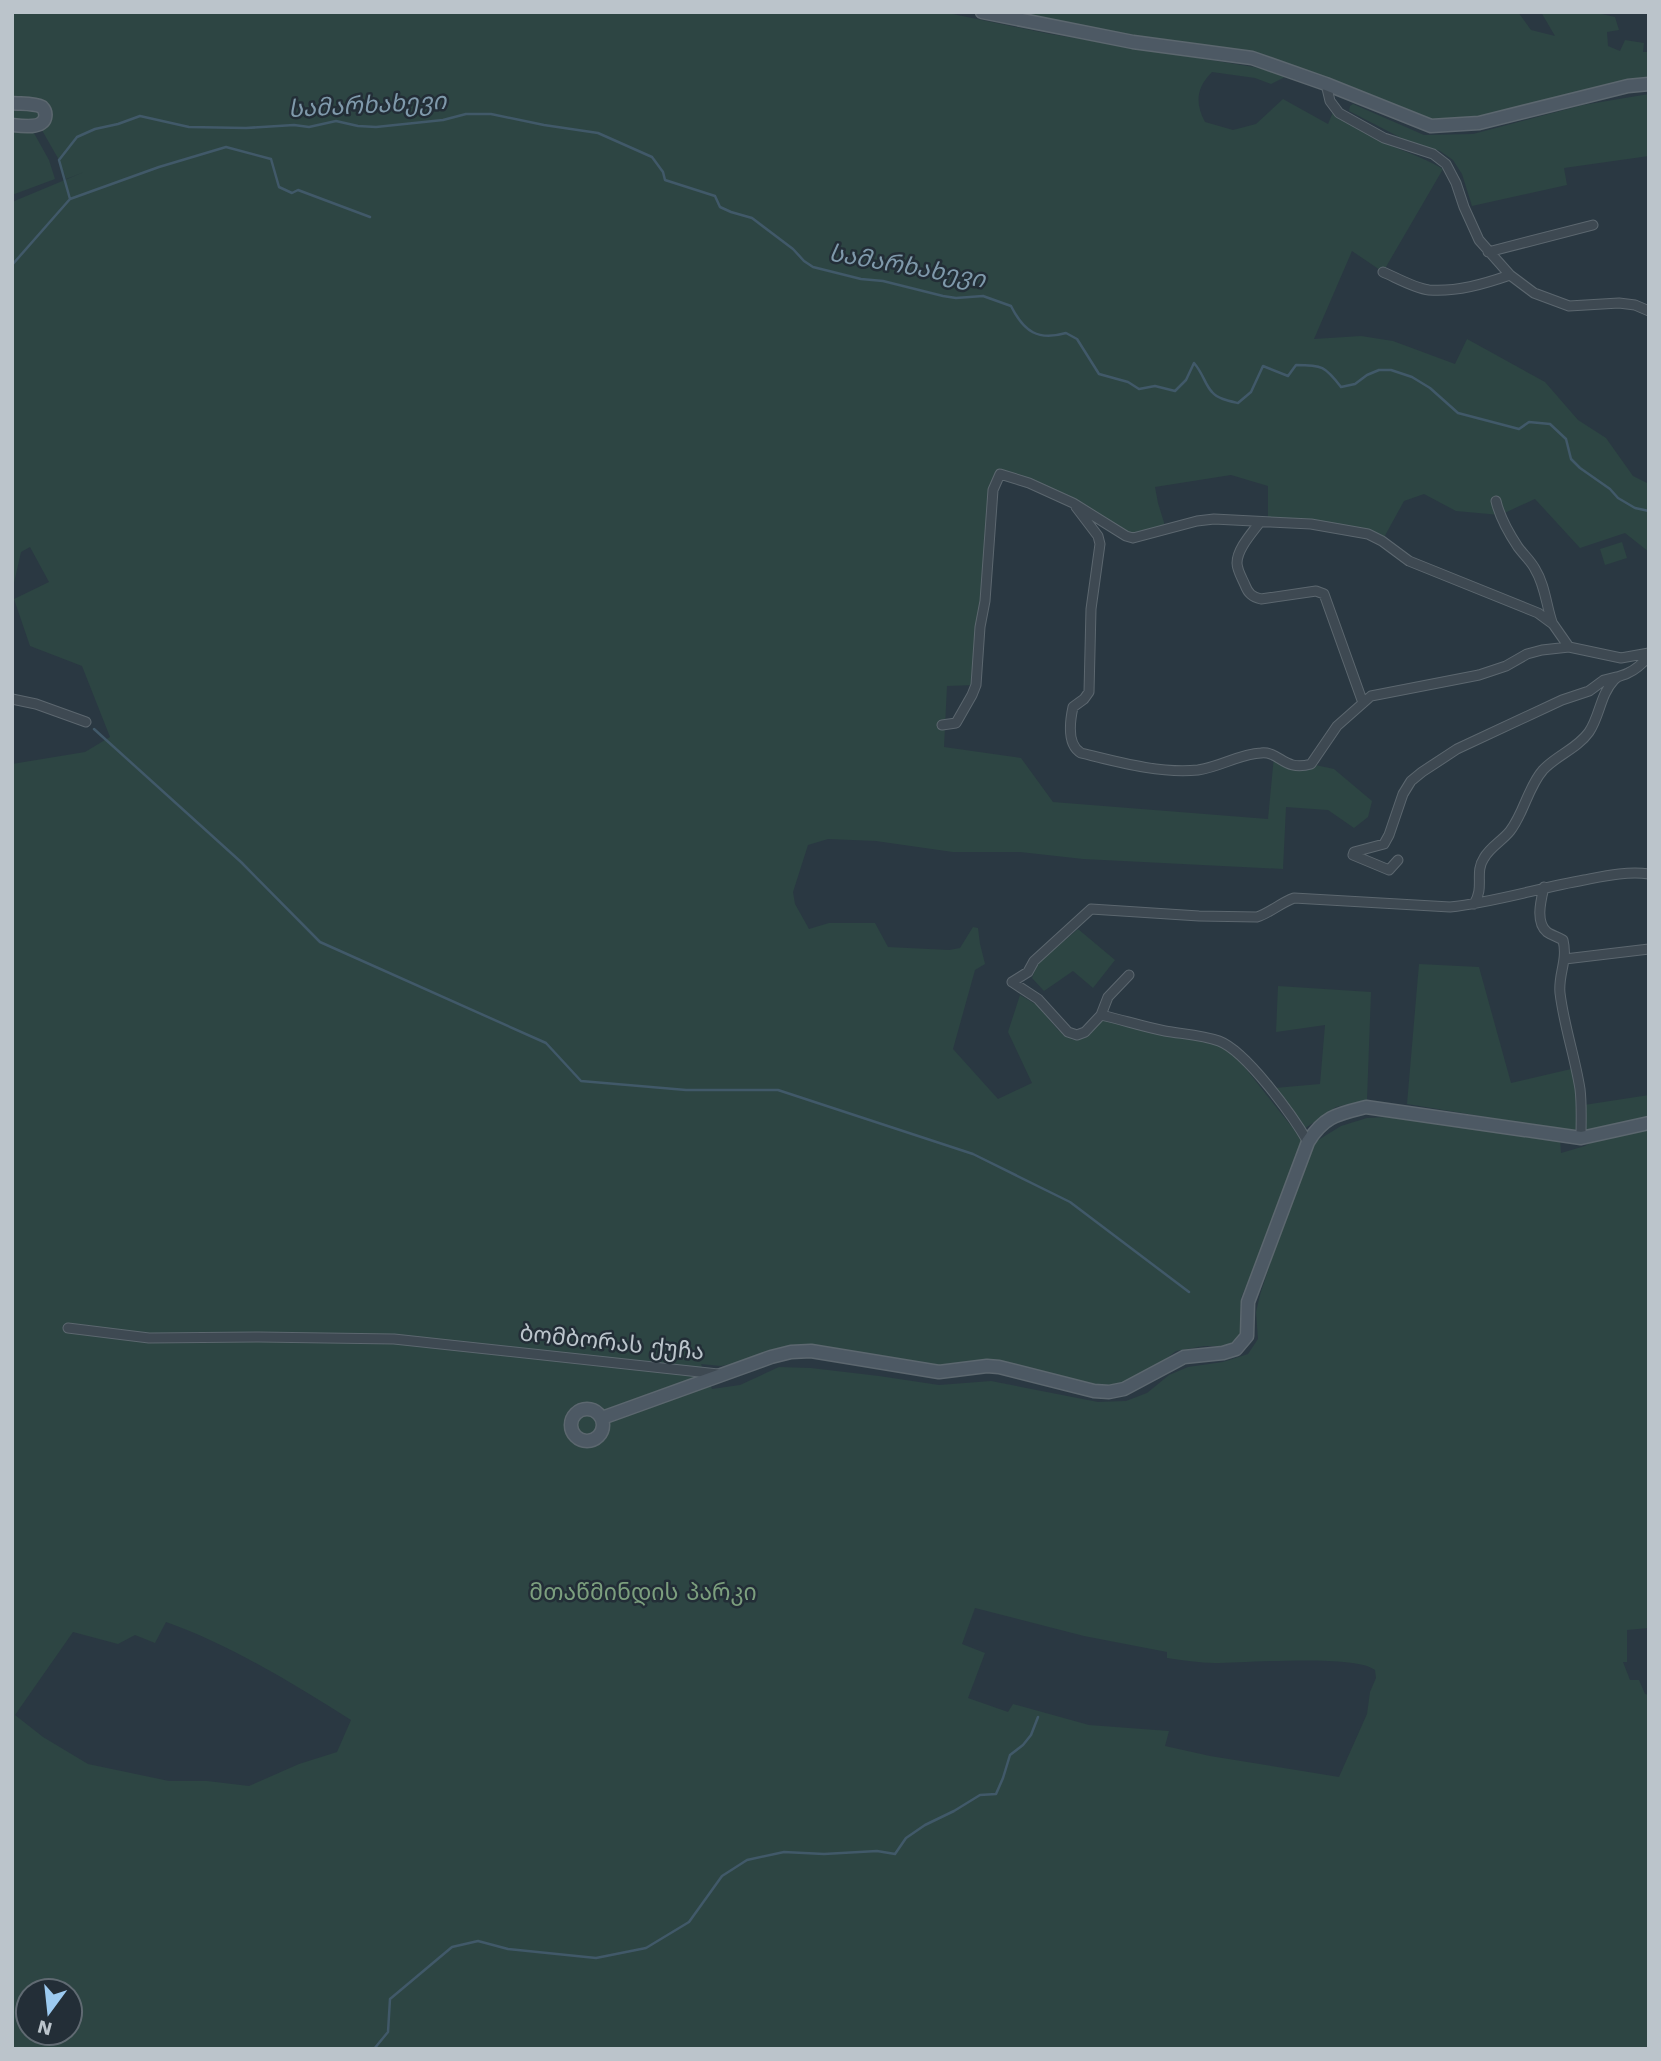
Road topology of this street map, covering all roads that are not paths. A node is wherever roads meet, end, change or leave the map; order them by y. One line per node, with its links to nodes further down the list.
1 (982, 12): 2 (street)
2 (1326, 84): 3 (street); 7 (street)
3 (1649, 84)
4 (12, 103): 5 (street)
5 (12, 125)
6 (1593, 225): 7 (street)
7 (1488, 252): 9 (street)
8 (1383, 272): 9 (street)
9 (1510, 275): 10 (street)
10 (1649, 311)
11 (1496, 501): 14 (street)
12 (1073, 503): 13 (street); 19 (street); 21 (street)
13 (1259, 522): 14 (street); 19 (street)
14 (1553, 624): 15 (street)
15 (1570, 647): 16 (street); 19 (street)
16 (1649, 654): 17 (street)
17 (1616, 677): 22 (street); 25 (street)
18 (12, 699): 20 (street)
19 (1363, 703)
20 (86, 722)
21 (942, 725)
22 (1398, 860)
23 (1649, 874): 24 (street)
24 (1544, 887): 25 (street); 27 (street)
25 (1474, 904): 29 (street)
26 (1649, 949): 27 (street)
27 (1565, 959): 31 (street)
28 (1129, 975): 29 (street)
29 (1101, 1015): 32 (street)
30 (1649, 1123): 31 (street)
31 (1581, 1138): 32 (street, ბომბორას ქუჩა)
32 (1308, 1142): 34 (street, ბომბორას ქუჩა)
33 (68, 1328): 34 (street, ბომბორას ქუჩა)
34 (720, 1375): 35 (street)
35 (601, 1418)

